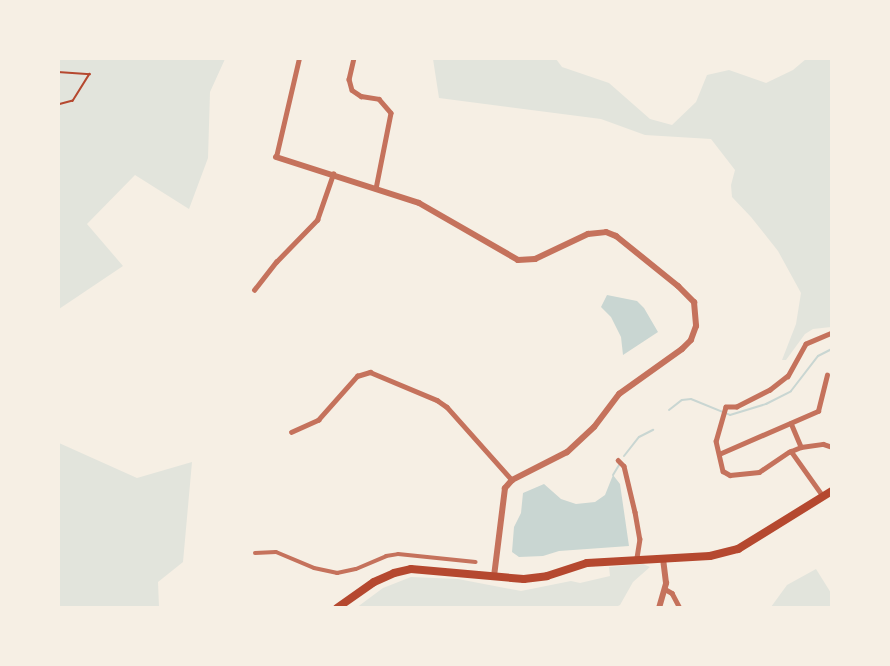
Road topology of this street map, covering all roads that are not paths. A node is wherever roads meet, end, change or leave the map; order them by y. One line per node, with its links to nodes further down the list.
1 (298, 58): 3 (street)
2 (354, 58): 5 (street)
3 (276, 157): 4 (street)
4 (333, 174): 5 (street); 6 (street)
5 (376, 189): 16 (street)
6 (255, 290)
7 (831, 333): 14 (street)
8 (827, 375): 9 (street)
9 (791, 423): 11 (street); 14 (street)
10 (291, 432): 16 (street)
11 (801, 447): 12 (street); 13 (street)
12 (831, 447)
13 (791, 451): 14 (street); 17 (street)
14 (719, 454)
15 (618, 460): 19 (street)
16 (512, 480): 22 (street)
17 (827, 494): 20 (highway)
18 (255, 553): 21 (street)
19 (637, 558): 20 (highway); 22 (highway)
20 (663, 558): 23 (street)
21 (476, 562)
22 (494, 576): 24 (highway)
23 (665, 590): 25 (street); 26 (street)
24 (337, 608)
25 (660, 608)
26 (680, 608)

